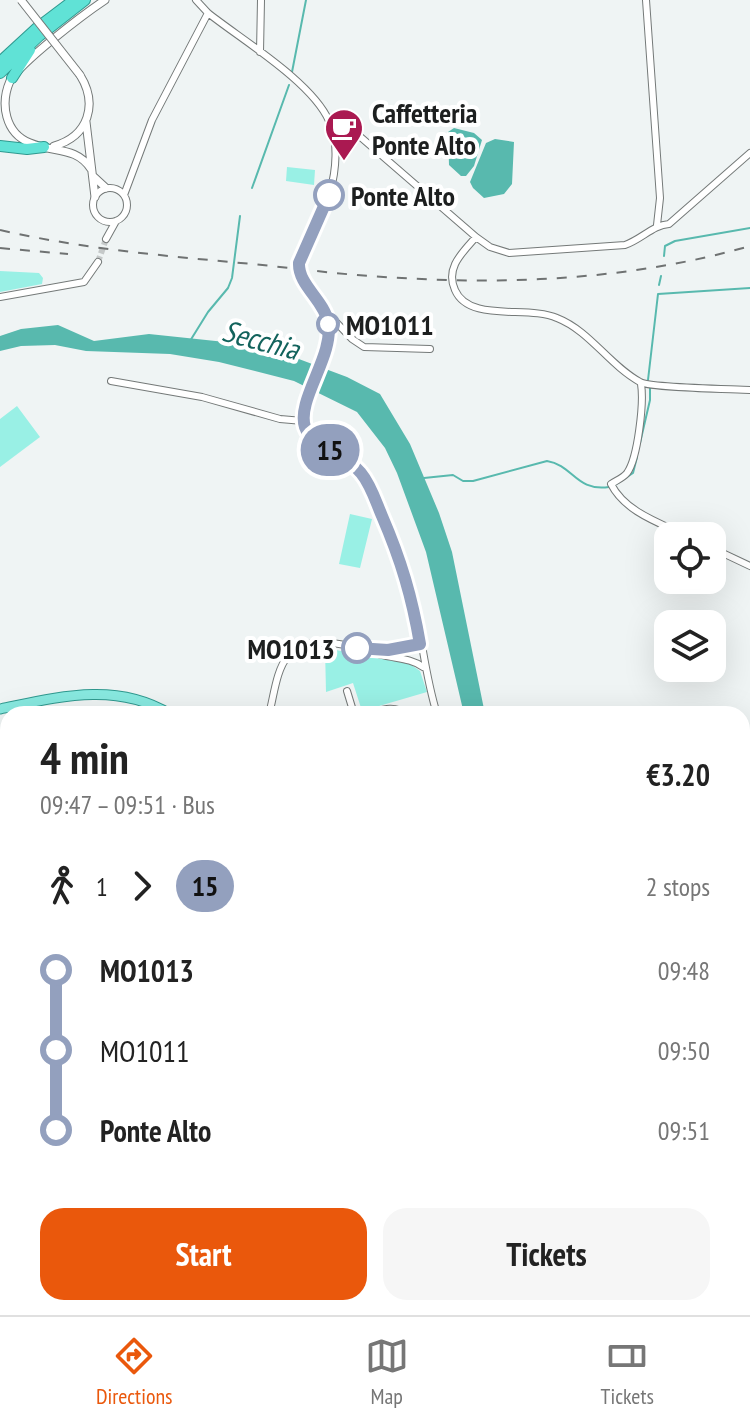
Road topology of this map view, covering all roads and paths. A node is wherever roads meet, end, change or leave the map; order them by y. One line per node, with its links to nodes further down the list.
1 (21, 0): 15 (street, bridge)
2 (74, 0): 11 (highway)
3 (85, 0): 9 (highway)
4 (105, 0): 13 (street)
5 (196, 0): 8 (street)
6 (261, 0): 10 (street)
7 (646, 0): 27 (street)
8 (208, 13): 10 (street); 20 (street)
9 (39, 36): 12 (highway); 13 (highway)
10 (260, 52): 14 (street)
11 (0, 62)
12 (0, 73)
13 (12, 78): 17 (street)
14 (328, 118): 28 (street); 31 (street)
15 (86, 122): 17 (street); 19 (street)
16 (0, 146): 17 (highway)
17 (44, 147): 19 (street)
18 (750, 153): 27 (street)
19 (92, 172): 21 (street); 24 (street)
20 (132, 175): 22 (street); 23 (street)
21 (106, 188): 22 (street); 24 (street)
22 (117, 189): 23 (street)
23 (124, 195): 26 (street)
24 (95, 197): 25 (street)
25 (103, 220): 26 (street); 26 (street)
26 (116, 221)
27 (657, 225): 28 (street)
28 (476, 237): 34 (street)
29 (98, 262): 30 (street)
30 (0, 297)
31 (328, 320): 32 (street); 36 (street)
32 (430, 349)
33 (111, 381): 36 (street)
34 (641, 384): 35 (street); 37 (street)
35 (750, 390)
36 (303, 421): 40 (street)
37 (656, 522)
38 (726, 555): 39 (street)
39 (750, 566)
40 (420, 644): 41 (street); 42 (street)
41 (369, 651): 43 (street); 48 (street)
42 (422, 654): 43 (street); 44 (street)
43 (400, 657): 44 (street)
44 (424, 668): 50 (street)
45 (347, 691): 49 (street)
46 (15, 706): 47 (main road)
47 (153, 706)
48 (271, 706)
49 (352, 706)
50 (435, 706)

